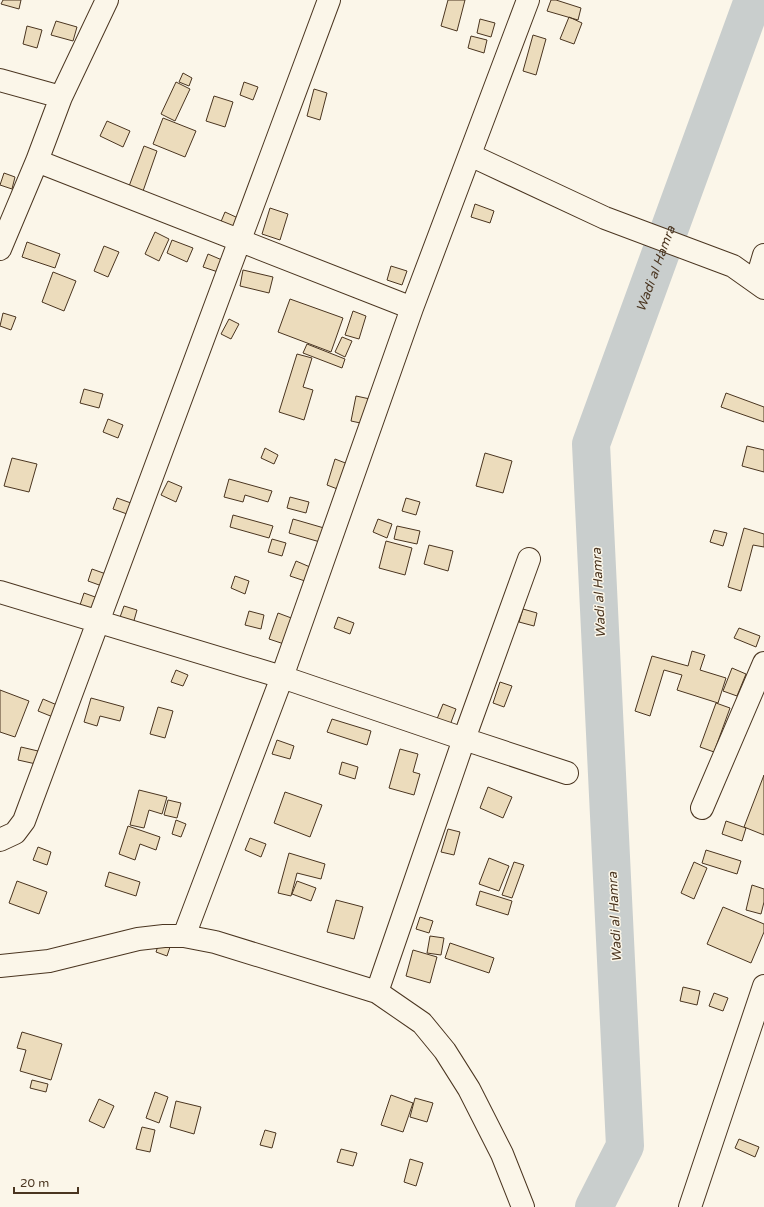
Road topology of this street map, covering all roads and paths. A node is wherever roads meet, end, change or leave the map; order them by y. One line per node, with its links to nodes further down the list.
1 (107, 0): 5 (street)
2 (329, 0): 8 (street)
3 (528, 0): 6 (street)
4 (0, 80): 5 (street)
5 (61, 97): 7 (street)
6 (470, 156): 11 (street); 12 (street)
7 (36, 161): 8 (street); 9 (street)
8 (240, 240): 12 (street); 15 (street)
9 (0, 249)
10 (764, 255): 11 (street)
11 (760, 285)
12 (412, 308): 17 (street)
13 (528, 559): 18 (street)
14 (0, 592): 15 (street)
15 (99, 621): 17 (street); 21 (street)
16 (764, 663): 20 (street)
17 (282, 677): 18 (street); 22 (street)
18 (464, 739): 19 (street); 25 (street)
19 (567, 772)
20 (702, 808)
21 (0, 840)
22 (184, 936): 23 (street); 25 (street)
23 (0, 966)
24 (764, 988): 27 (street)
25 (377, 992): 26 (street)
26 (523, 1207)
27 (690, 1207)

